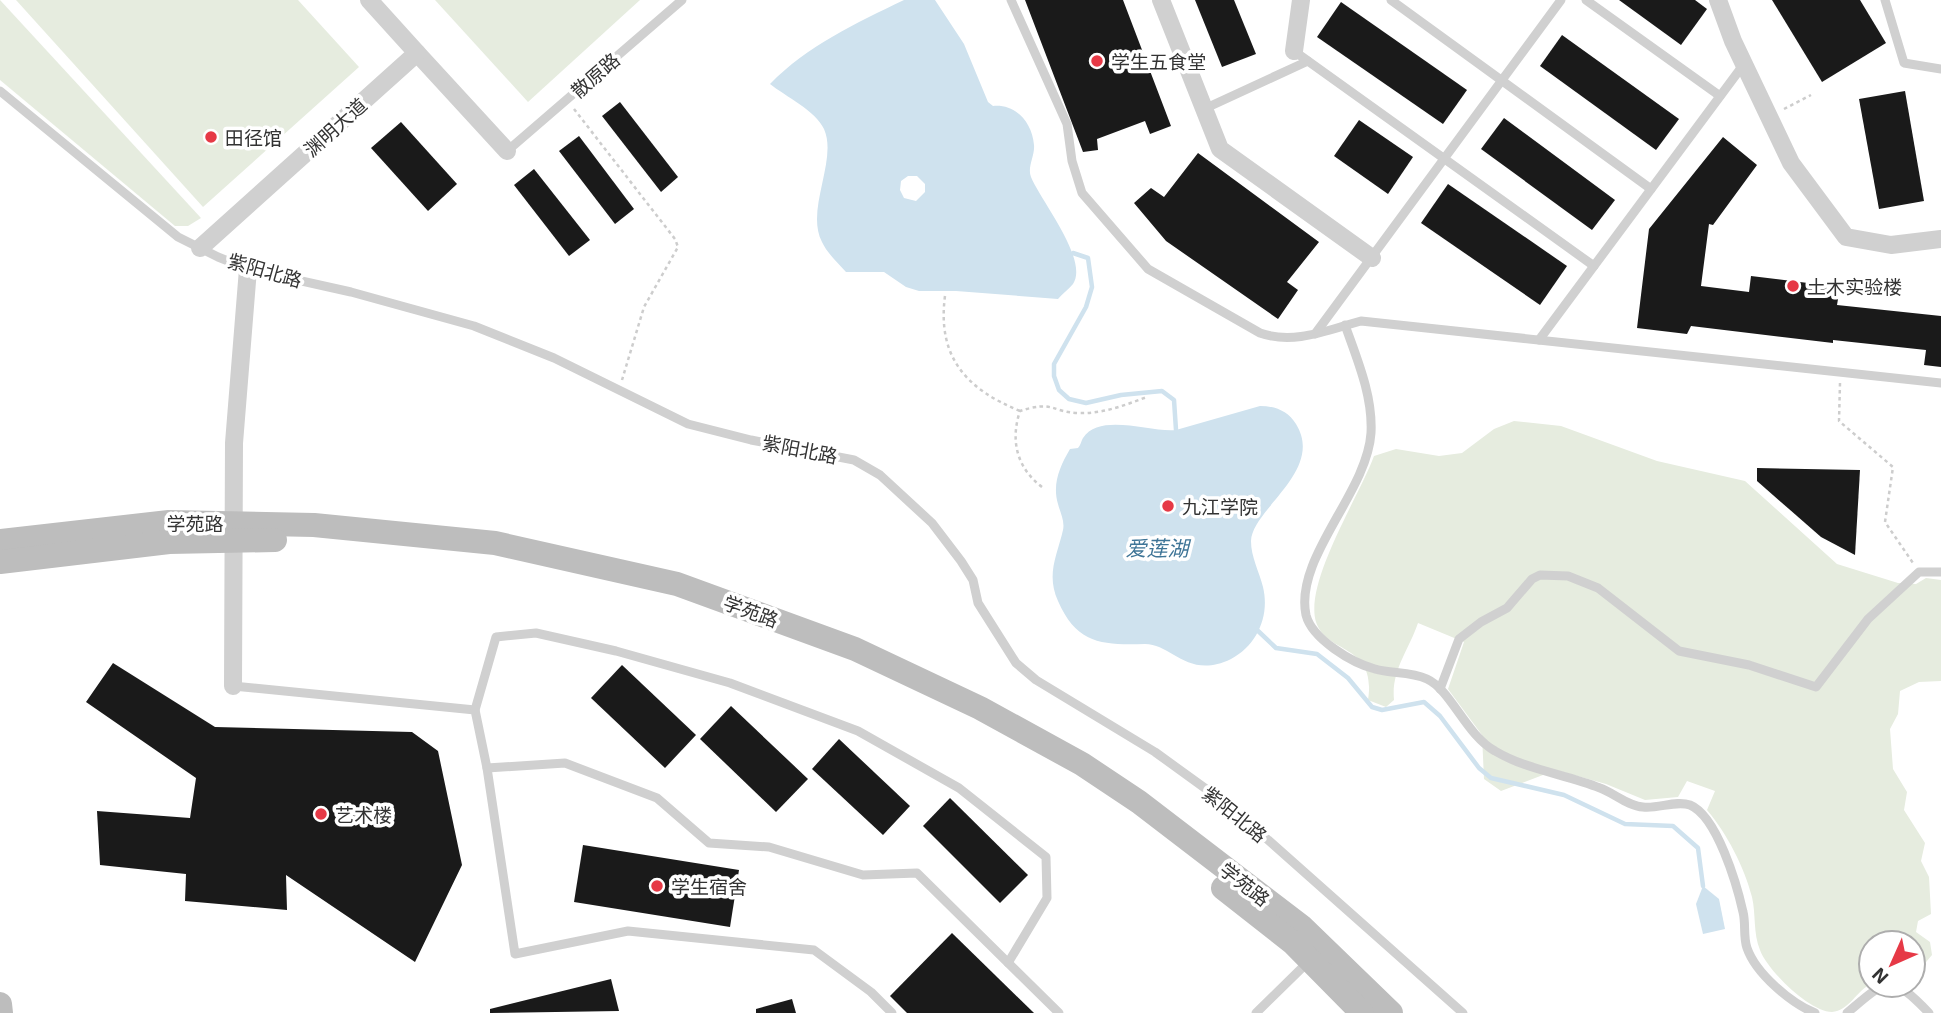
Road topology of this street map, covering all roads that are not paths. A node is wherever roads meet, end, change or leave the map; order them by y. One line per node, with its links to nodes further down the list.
1 (369, 0): 11 (street)
2 (682, 0): 19 (lane, 散原路)
3 (1011, 0): 28 (lane)
4 (1161, 0): 18 (street)
5 (1301, 0): 12 (street)
6 (1391, 0): 15 (lane)
7 (1560, 0): 15 (lane)
8 (1586, 0): 17 (lane)
9 (1718, 0): 13 (street)
10 (1885, 0): 14 (lane)
11 (417, 53): 19 (street); 23 (street, 渊明大道)
12 (1301, 56): 18 (lane); 20 (lane)
13 (1744, 64): 17 (lane); 22 (street)
14 (1941, 69)
15 (1501, 81): 20 (lane); 21 (lane)
16 (0, 91): 23 (lane, 紫阳北路)
17 (1720, 96): 21 (lane)
18 (1204, 110): 24 (street)
19 (507, 151)
20 (1444, 159): 24 (lane); 25 (lane)
21 (1651, 189): 25 (lane)
22 (1941, 239)
23 (200, 248): 26 (lane, 紫阳北路)
24 (1372, 258): 28 (lane)
25 (1594, 266): 29 (lane)
26 (248, 269): 34 (street); 47 (lane, 紫阳北路)
27 (1345, 325): 28 (lane); 29 (lane); 35 (lane)
28 (1315, 334)
29 (1539, 340): 30 (lane)
30 (1941, 383)
31 (0, 541): 46 (street, 学苑路)
32 (0, 562): 38 (street, 学苑路)
33 (1941, 572): 35 (lane)
34 (233, 687): 36 (lane)
35 (1440, 689): 48 (lane)
36 (475, 710): 37 (lane); 39 (lane)
37 (487, 768): 39 (lane); 42 (lane)
38 (1310, 960): 44 (lane); 45 (street, 学苑路)
39 (1008, 963): 43 (lane)
40 (0, 1004): 41 (street)
41 (1, 1013)
42 (892, 1013)
43 (1059, 1013)
44 (1256, 1013)
45 (1363, 1013)
46 (1391, 1013)
47 (1463, 1013)
48 (1815, 1013)
49 (1847, 1013): 50 (lane)
50 (1929, 1013)

